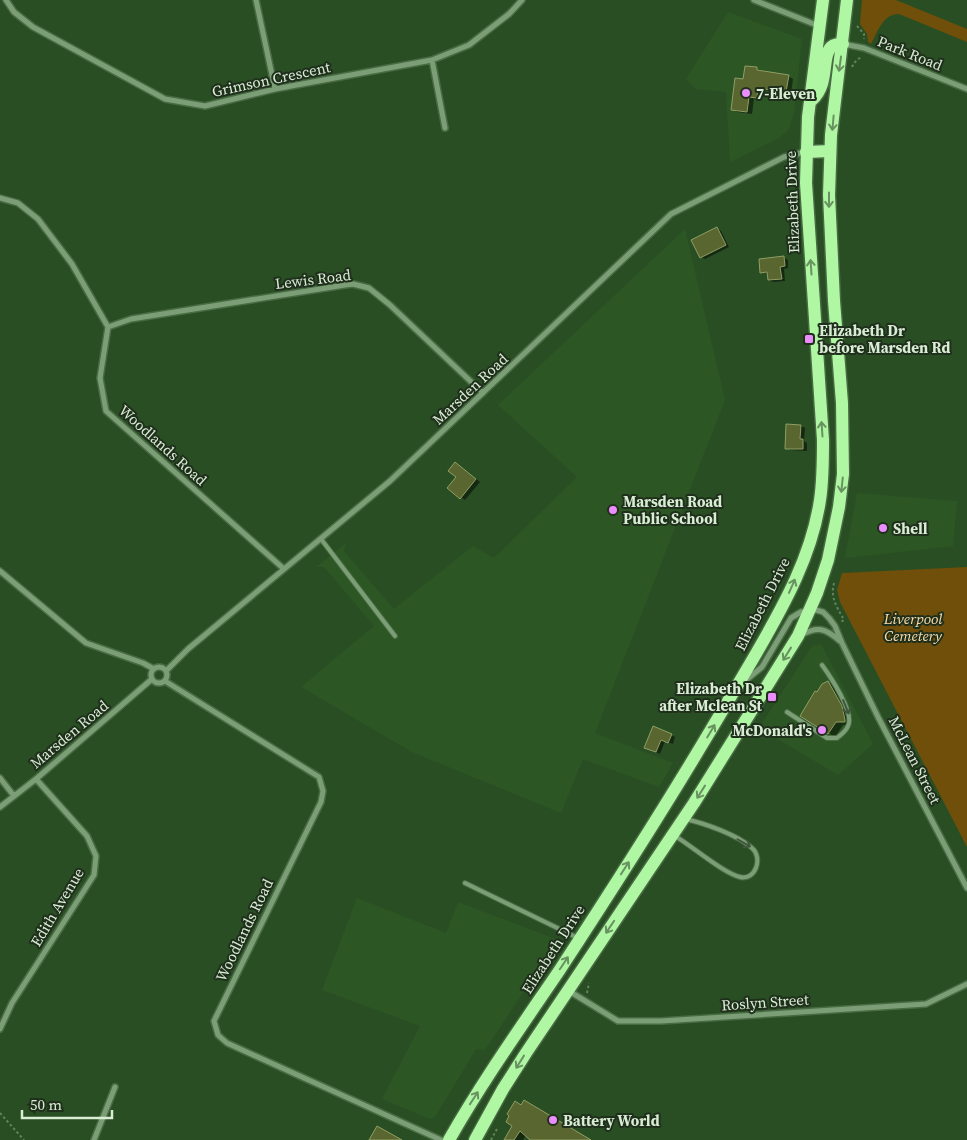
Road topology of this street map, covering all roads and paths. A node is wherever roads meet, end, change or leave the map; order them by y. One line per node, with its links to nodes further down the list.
1 (6, 0): 13 (street, Grimson Crescent)
2 (256, 0): 13 (street)
3 (522, 0): 11 (street, Grimson Crescent)
4 (754, 0): 8 (street)
5 (823, 0): 8 (main road, Elizabeth Drive)
6 (847, 0): 10 (main road)
7 (857, 18): 9 (path)
8 (820, 26): 14 (main road, Elizabeth Drive)
9 (864, 39)
10 (842, 44): 12 (street, Park Road); 14 (main road); 16 (main road, one-way to 16)
11 (432, 60): 13 (street, Grimson Crescent); 15 (street)
12 (967, 89)
13 (275, 90)
14 (810, 102): 17 (main road, Elizabeth Drive)
15 (445, 128)
16 (830, 151): 17 (main road); 24 (main road, one-way to 24)
17 (806, 152): 20 (street, Marsden Road); 33 (main road, Elizabeth Drive, one-way to 17)
18 (0, 198): 19 (street)
19 (108, 327): 20 (street, Lewis Road); 22 (street, Woodlands Road)
20 (483, 393): 21 (street, Marsden Road)
21 (321, 539): 22 (street, Marsden Road); 25 (lane)
22 (284, 569): 30 (street, Marsden Road)
23 (0, 571): 29 (street)
24 (810, 611): 26 (main road); 27 (street, McLean Street); 33 (street)
25 (395, 636)
26 (798, 636): 27 (street); 39 (main road, one-way to 39)
27 (842, 643): 42 (street, McLean Street)
28 (822, 665): 34 (lane, one-way to 34)
29 (154, 669): 30 (street); 31 (street)
30 (166, 671): 32 (street)
31 (152, 679): 32 (street); 36 (street, Marsden Road)
32 (165, 681): 52 (street, Woodlands Road)
33 (735, 690): 43 (main road, Elizabeth Drive, one-way to 33)
34 (787, 712)
35 (0, 778): 37 (street)
36 (36, 779): 37 (street, Marsden Road); 46 (street, Edith Avenue)
37 (14, 796): 38 (street, Marsden Road)
38 (0, 807)
39 (683, 819): 40 (main road); 40 (lane, one-way to 40)
40 (672, 834): 45 (main road, one-way to 45)
41 (465, 883): 43 (lane)
42 (967, 888)
43 (580, 939): 53 (main road, Elizabeth Drive, one-way to 43)
44 (967, 984): 45 (street, Roslyn Street)
45 (568, 990): 54 (main road, one-way to 54)
46 (0, 1029)
47 (115, 1087): 51 (street)
48 (0, 1113): 50 (path)
49 (498, 1126): 55 (path)
50 (24, 1140)
51 (94, 1140)
52 (441, 1140)
53 (449, 1140)
54 (475, 1140)
55 (491, 1140)

